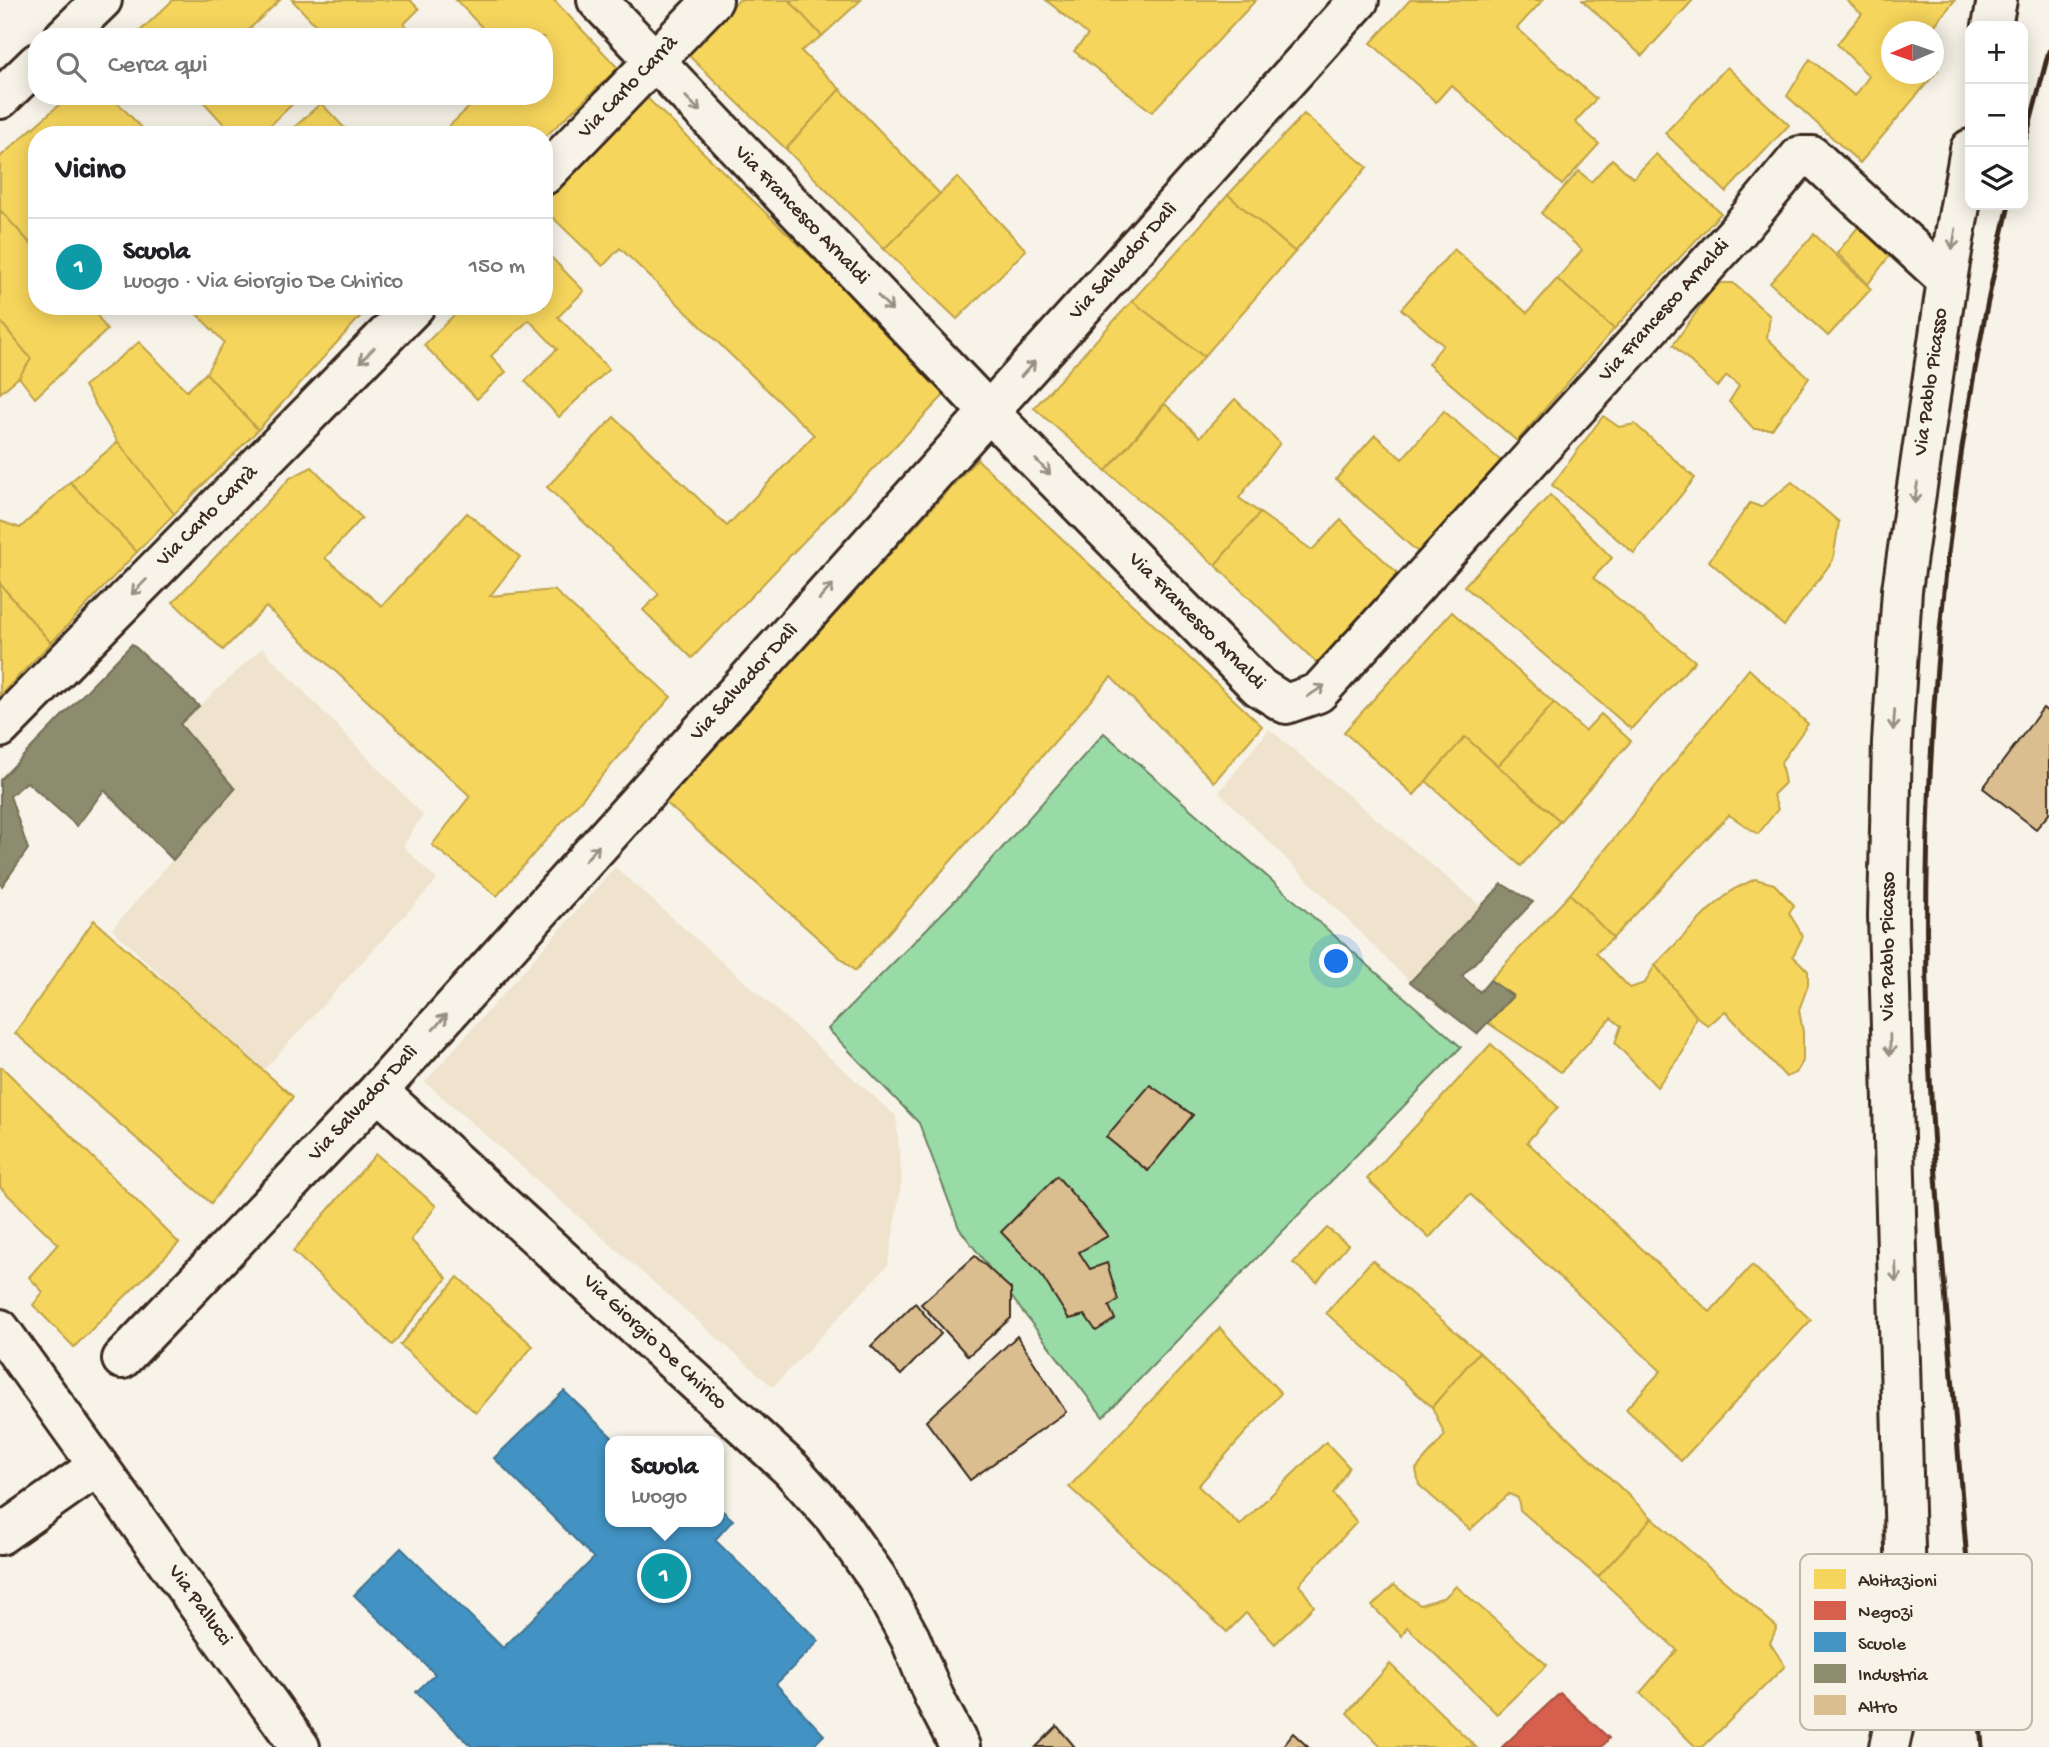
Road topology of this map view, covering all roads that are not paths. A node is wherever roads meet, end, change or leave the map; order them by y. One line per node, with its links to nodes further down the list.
1 (102, 0): 7 (street)
2 (597, 0): 8 (street, Via Francesco Arnaldi)
3 (713, 0): 8 (street, Via Carlo Carrà)
4 (1359, 0): 15 (street, Via Salvador Dalì, one-way to 4)
5 (1997, 0): 6 (street)
6 (1993, 21)
7 (73, 28)
8 (654, 63): 11 (street, Via Carlo Carrà); 15 (street, Via Francesco Arnaldi, one-way to 15)
9 (28, 72): 10 (street)
10 (0, 99)
11 (553, 166)
12 (1965, 177): 13 (street, Via Pablo Picasso, one-way to 13)
13 (1947, 280): 15 (street, Via Francesco Arnaldi, one-way to 13); 22 (street, Via Pablo Picasso, one-way to 22)
14 (406, 315): 16 (street, Via Carlo Carrà, one-way to 16)
15 (989, 412): 17 (street, Via Salvador Dalì, one-way to 15)
16 (0, 728)
17 (378, 1091): 19 (street, Via Salvador Dalì); 23 (street, Via Giorgio De Chirico)
18 (0, 1329): 20 (street, Via Pallucci)
19 (122, 1359)
20 (98, 1465): 21 (street); 24 (street, Via Pallucci)
21 (0, 1535)
22 (1905, 1554)
23 (933, 1697): 25 (street, Via Giorgio De Chirico); 26 (street, Via Giorgio De Chirico)
24 (300, 1747)
25 (928, 1747)
26 (960, 1747)

